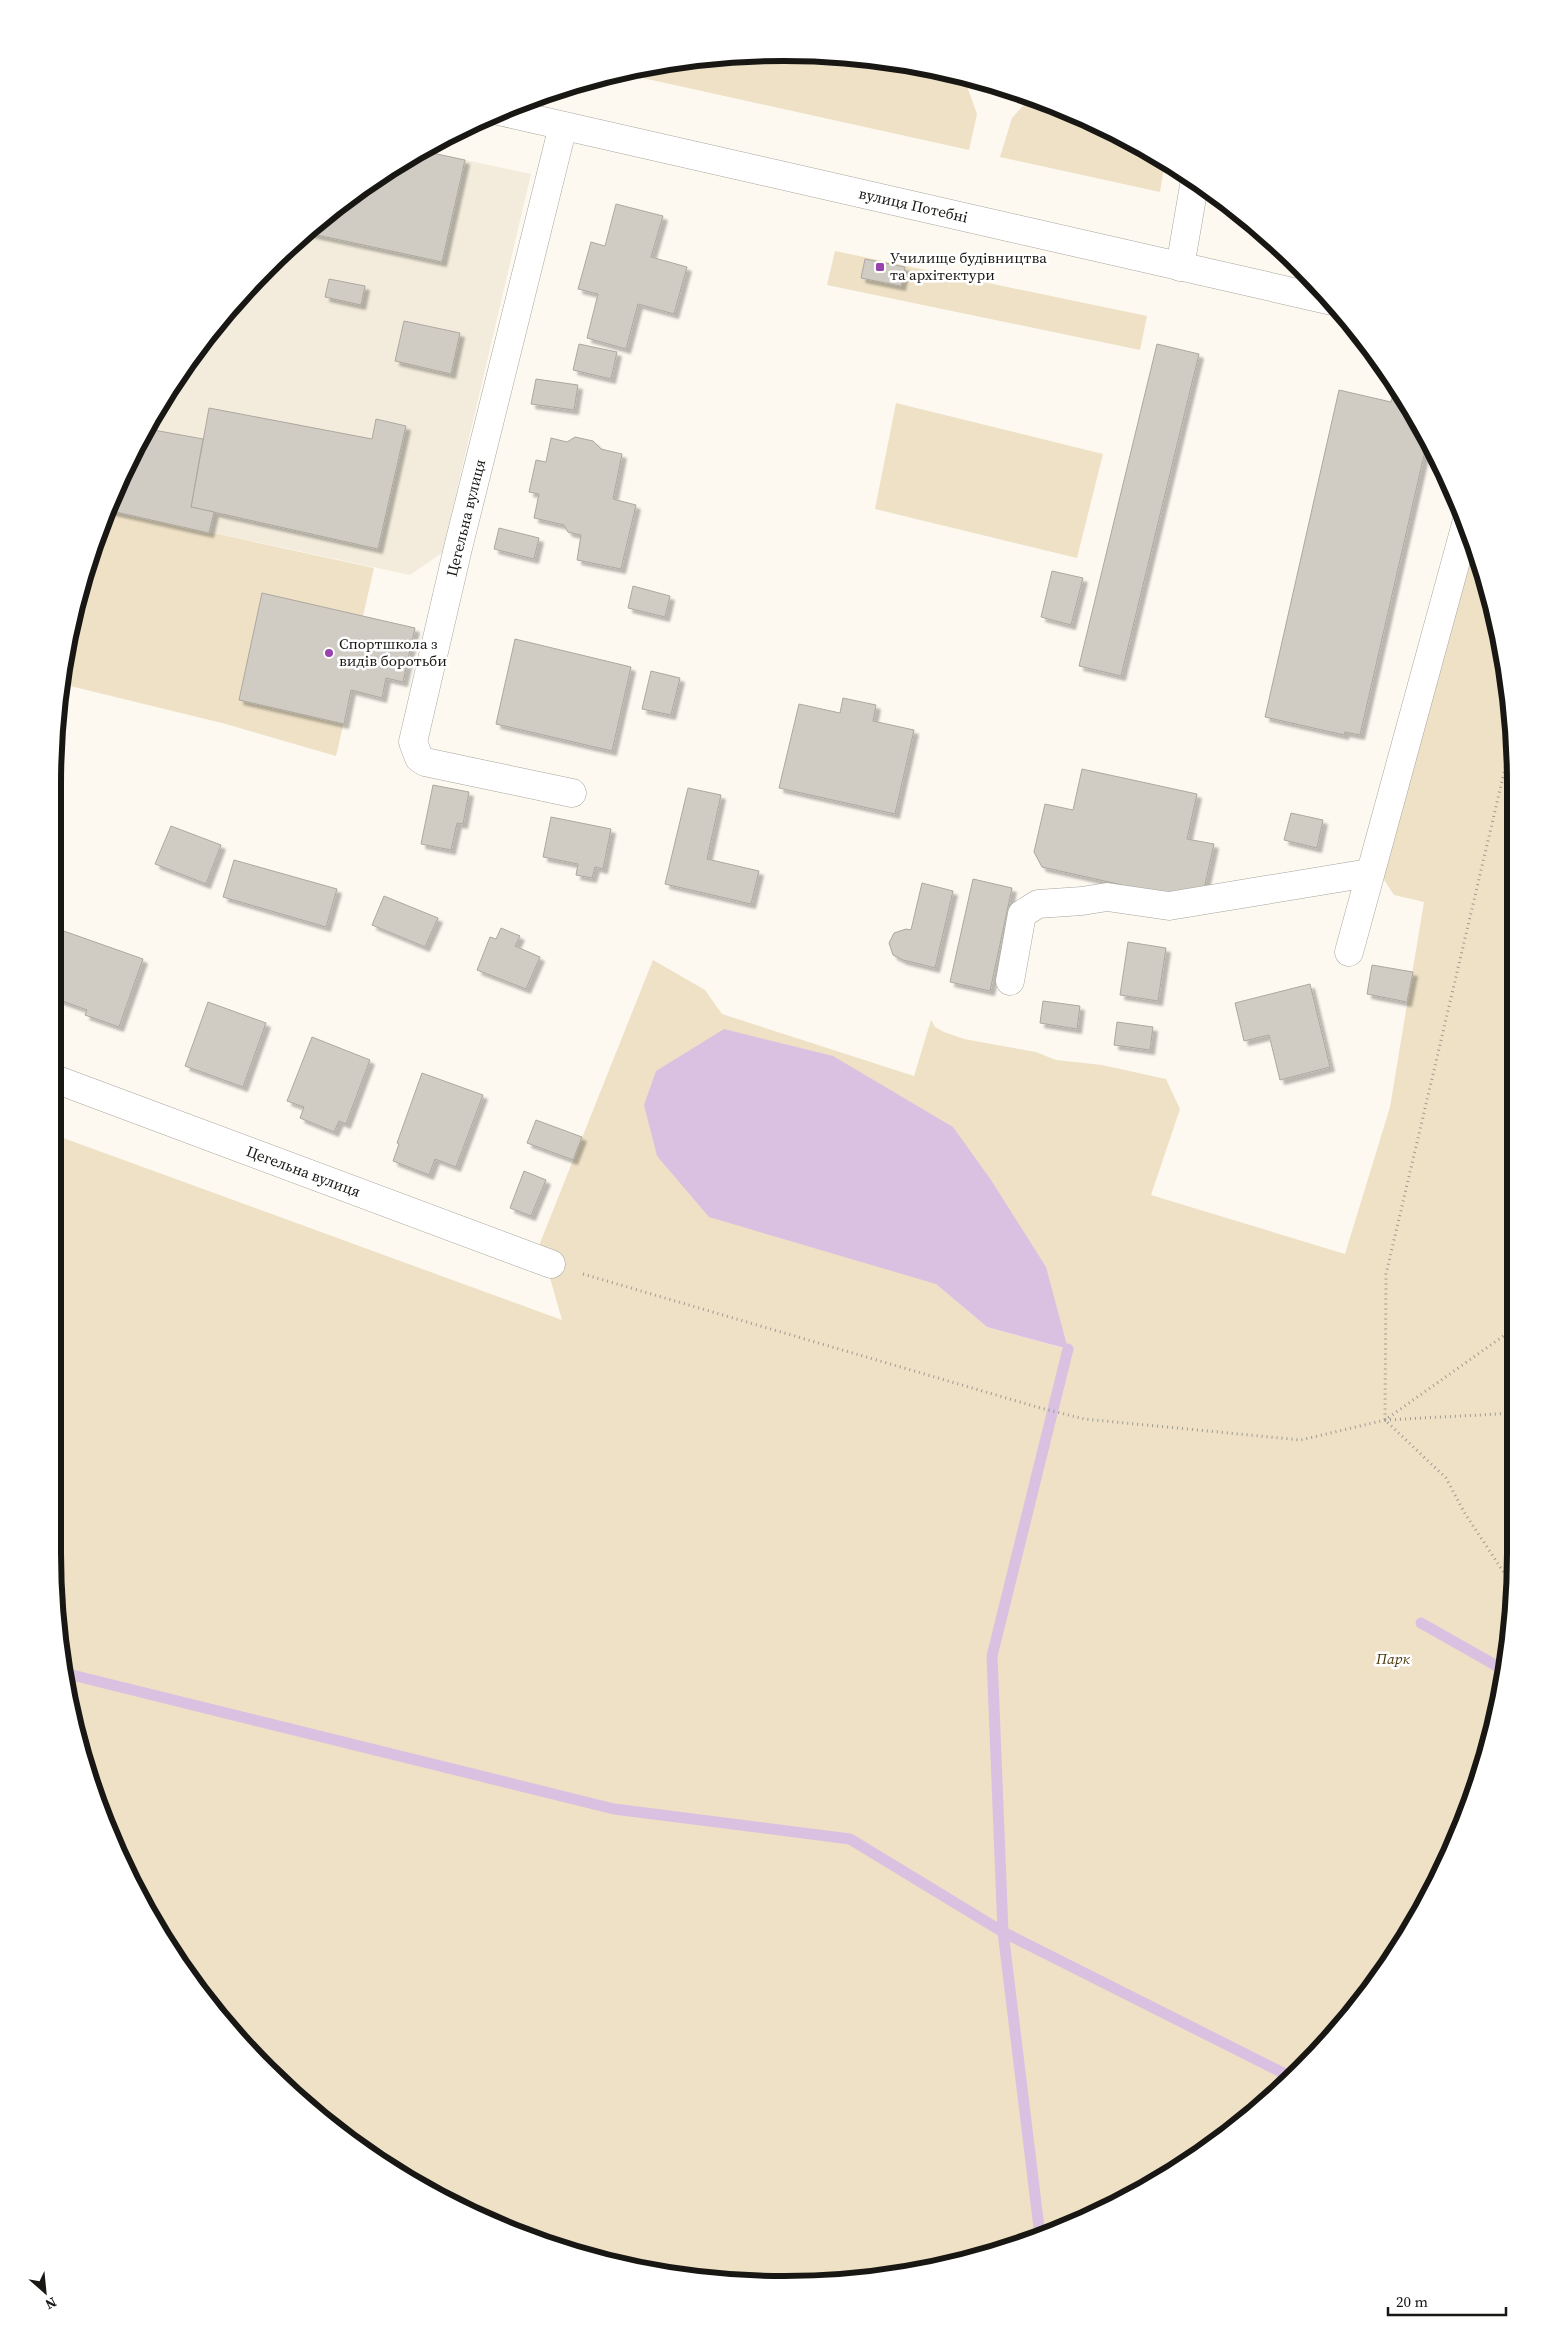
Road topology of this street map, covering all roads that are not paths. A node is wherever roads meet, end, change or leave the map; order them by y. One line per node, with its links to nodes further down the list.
1 (512, 114): 2 (street, вулиця Потебні)
2 (563, 126): 4 (street, вулиця Потебні); 7 (street, Цегельна вулиця)
3 (1194, 189): 4 (street)
4 (1180, 267): 5 (street, вулиця Потебні)
5 (1318, 298)
6 (1463, 537): 8 (street)
7 (572, 794)
8 (1369, 873): 9 (street); 10 (street)
9 (1349, 952)
10 (1010, 981)
11 (61, 1081): 12 (street, Цегельна вулиця)
12 (552, 1264)

